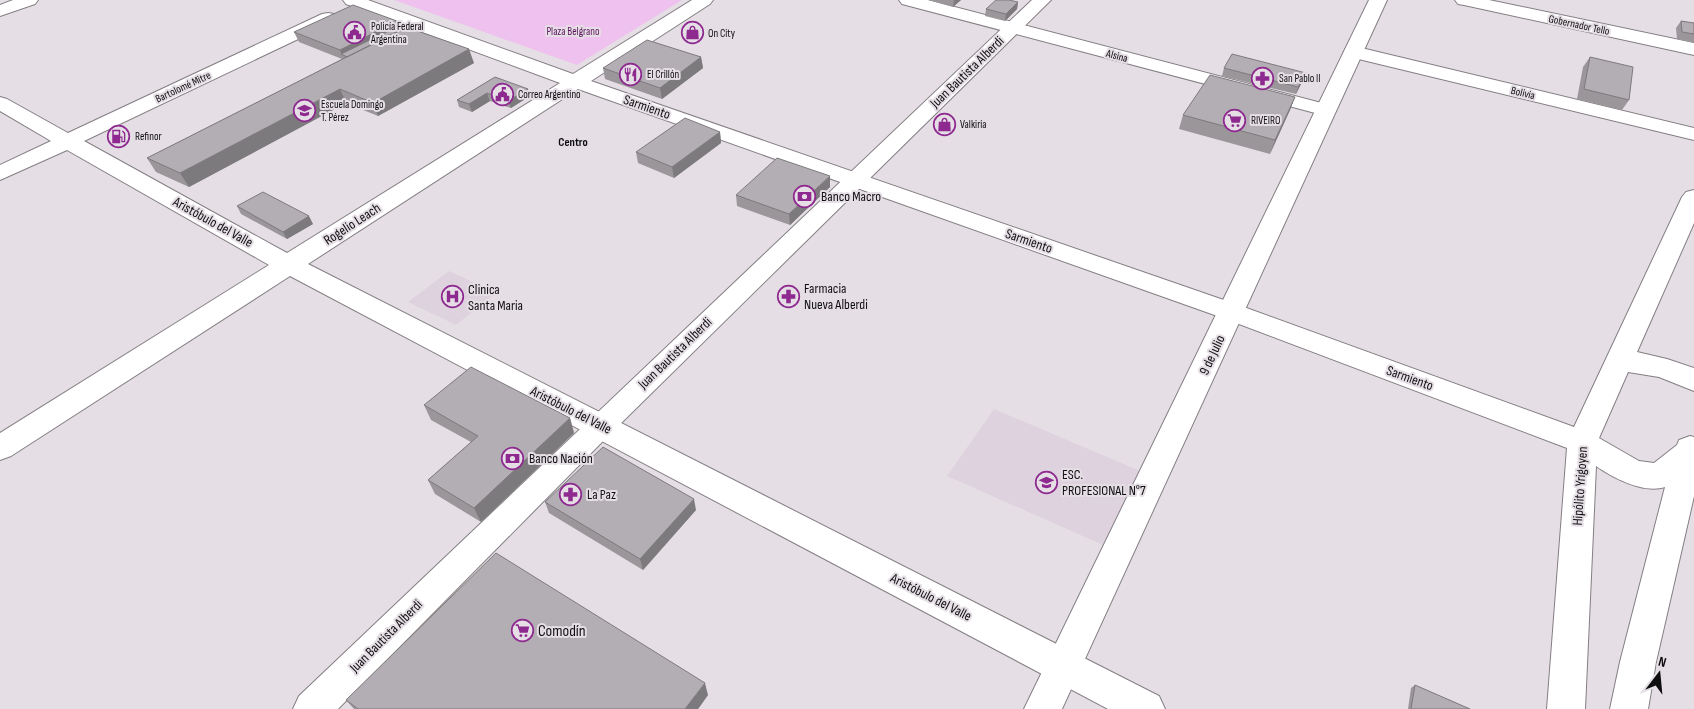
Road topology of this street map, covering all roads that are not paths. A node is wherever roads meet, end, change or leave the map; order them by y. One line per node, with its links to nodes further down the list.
1 (29, 0): 8 (street)
2 (704, 0): 12 (street, Rogelio Leach)
3 (908, 0): 9 (street, Alsina)
4 (1042, 0): 9 (street, Juan Bautista Alberdi)
5 (1378, 0): 11 (street, 9 de Julio)
6 (1464, 0): 10 (street, Gobernador Tello)
7 (359, 1): 12 (street, Sarmiento); 16 (street, Bartolomé Mitre)
8 (0, 11)
9 (1012, 28): 14 (street, Alsina); 18 (street, Juan Bautista Alberdi)
10 (1694, 49)
11 (1353, 52): 14 (street, 9 de Julio); 15 (street, Bolivia)
12 (576, 82): 18 (street, Sarmiento); 20 (street, Rogelio Leach)
13 (0, 103): 16 (street, Aristóbulo del Valle)
14 (1326, 110): 21 (street, 9 de Julio)
15 (1694, 134)
16 (69, 141): 17 (street, Bartolomé Mitre); 20 (street, Aristóbulo del Valle)
17 (0, 173)
18 (855, 180): 21 (street, Sarmiento); 24 (street, Juan Bautista Alberdi)
19 (1694, 197): 22 (street, Hipólito Yrigoyen)
20 (289, 265): 24 (street, Aristóbulo del Valle); 27 (street, Rogelio Leach)
21 (1232, 312): 25 (street, Sarmiento); 28 (street, 9 de Julio)
22 (1619, 361): 23 (street); 25 (street, Hipólito Yrigoyen)
23 (1694, 381)
24 (600, 426): 28 (street, Aristóbulo del Valle); 29 (street, Juan Bautista Alberdi)
25 (1582, 442): 26 (street, Sarmiento); 32 (street, Hipólito Yrigoyen)
26 (1692, 445): 33 (street)
27 (0, 448)
28 (1064, 666): 30 (street, 9 de Julio); 31 (street, Aristóbulo del Valle)
29 (312, 709)
30 (1043, 709)
31 (1146, 709)
32 (1566, 709)
33 (1629, 709)

